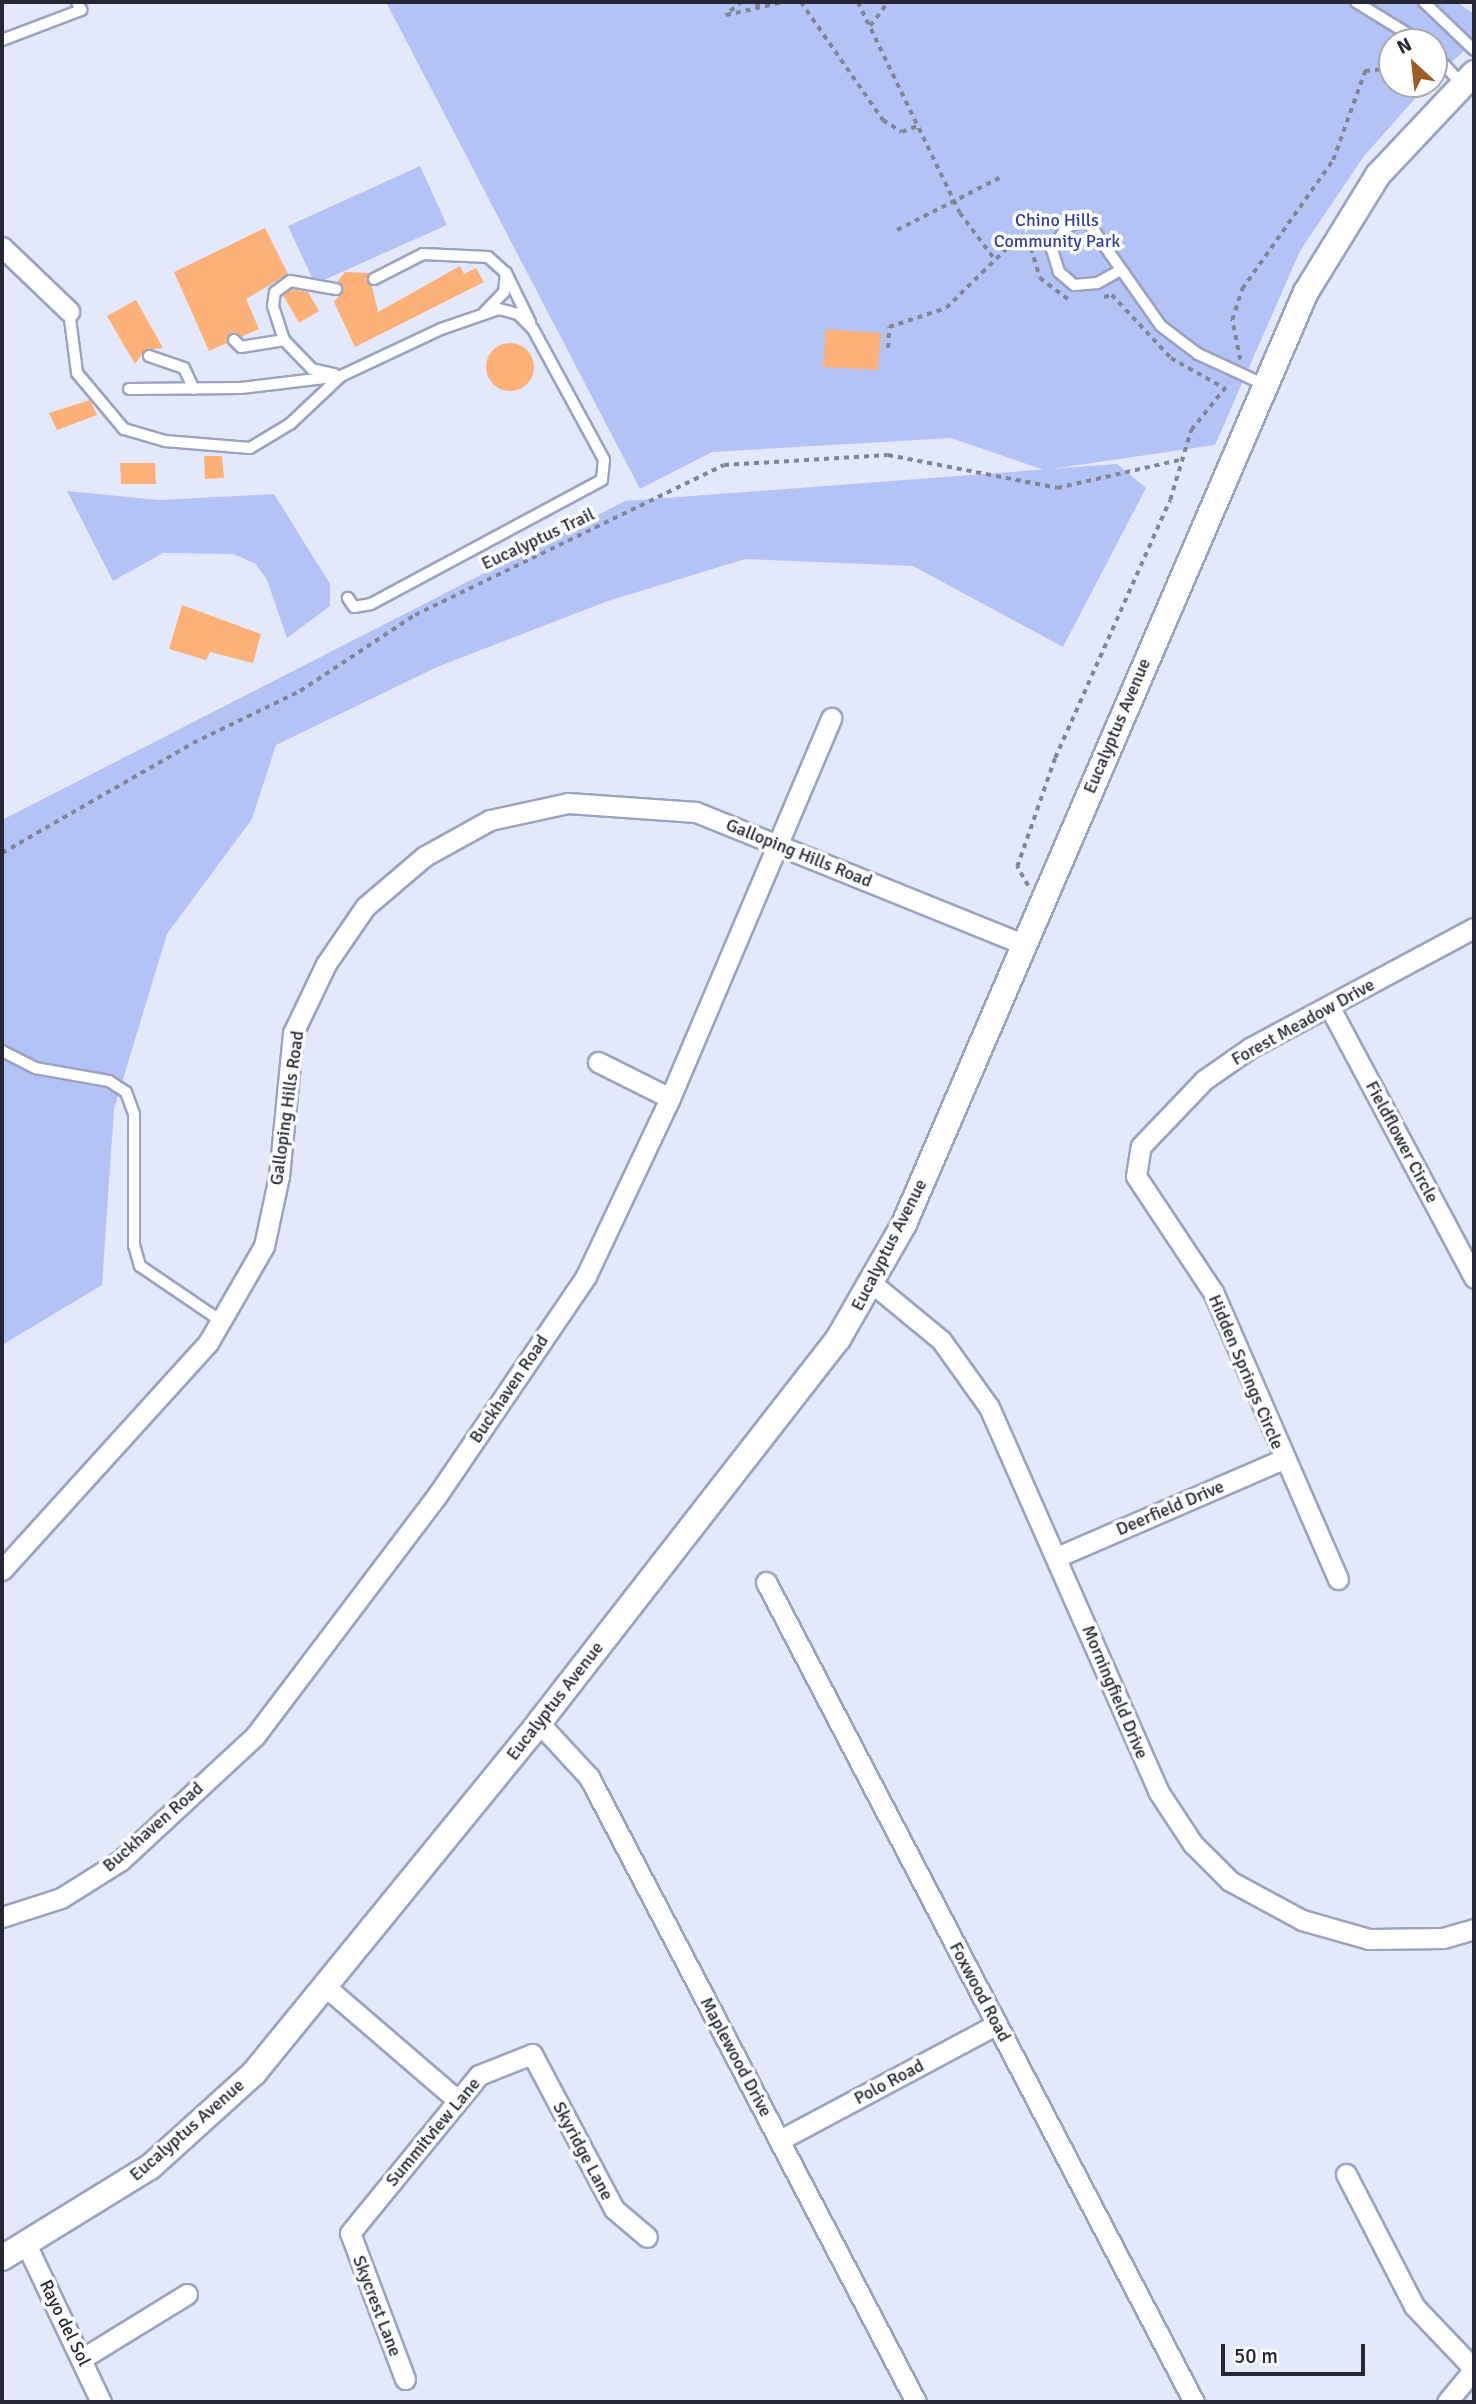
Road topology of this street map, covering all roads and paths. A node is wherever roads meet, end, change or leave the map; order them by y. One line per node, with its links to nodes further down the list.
1 (742, 2): 10 (path)
2 (756, 2): 10 (path)
3 (784, 2): 10 (path)
4 (801, 2): 18 (path)
5 (858, 2): 11 (path)
6 (888, 2): 11 (path)
7 (1356, 2): 12 (lane)
8 (1424, 2): 14 (lane)
9 (79, 6): 13 (lane)
10 (760, 9)
11 (870, 26): 18 (path)
12 (1399, 28)
13 (2, 40)
14 (1474, 50)
15 (1448, 64): 17 (lane)
16 (1378, 70): 37 (path)
17 (1468, 78): 39 (street, Eucalyptus Avenue)
18 (918, 126): 20 (path)
19 (1001, 177): 20 (path)
20 (955, 200): 21 (path); 23 (path)
21 (897, 230)
22 (2, 247): 30 (street)
23 (993, 257): 29 (path); 35 (path)
24 (1119, 271): 24 (lane); 37 (lane)
25 (506, 273): 26 (lane); 31 (lane); 32 (lane)
26 (374, 279)
27 (336, 289): 34 (lane)
28 (1096, 299): 42 (path)
29 (1083, 300)
30 (69, 311): 38 (lane)
31 (484, 312): 32 (lane); 38 (lane)
32 (533, 329): 44 (lane)
33 (234, 340): 34 (lane)
34 (285, 340): 38 (lane)
35 (888, 348)
36 (149, 356): 41 (lane)
37 (1235, 372): 39 (lane); 42 (path)
38 (341, 376): 41 (lane)
39 (1263, 384): 48 (street, Eucalyptus Avenue)
40 (129, 389): 41 (lane)
41 (194, 389)
42 (1226, 389): 43 (path)
43 (1179, 460): 47 (path, Eucalyptus Trail); 48 (path)
44 (348, 598)
45 (831, 718): 46 (street, Buckhaven Road)
46 (776, 844): 50 (street, Galloping Hills Road); 54 (street, Buckhaven Road); 58 (street, Galloping Hills Road)
47 (2, 853)
48 (1045, 894): 50 (street, Eucalyptus Avenue)
49 (1474, 928): 51 (street, Forest Meadow Drive)
50 (1025, 945): 57 (street, Eucalyptus Avenue)
51 (1329, 1006): 55 (street, Forest Meadow Drive); 56 (street, Fieldflower Circle)
52 (2, 1051): 58 (lane)
53 (598, 1062): 54 (street)
54 (670, 1098): 65 (street, Buckhaven Road)
55 (1136, 1176): 59 (street, Hidden Springs Circle)
56 (1474, 1278)
57 (873, 1284): 60 (street, Morningfield Drive); 64 (street, Eucalyptus Avenue)
58 (221, 1321): 61 (street, Galloping Hills Road)
59 (1284, 1459): 60 (street, Deerfield Drive); 62 (street, Hidden Springs Circle)
60 (1057, 1557): 66 (street, Morningfield Drive)
61 (2, 1570)
62 (1338, 1579)
63 (766, 1582): 68 (street, Foxwood Road)
64 (539, 1723): 67 (street, Eucalyptus Avenue); 71 (street, Maplewood Drive)
65 (2, 1917)
66 (1474, 1929)
67 (327, 1988): 70 (street); 75 (street, Eucalyptus Avenue)
68 (997, 2024): 71 (street, Polo Road); 83 (street, Foxwood Road)
69 (532, 2053): 70 (street, Summitview Lane); 74 (street, Skyridge Lane)
70 (456, 2099): 73 (street, Summitview Lane)
71 (780, 2140): 82 (street, Maplewood Drive)
72 (1346, 2174): 79 (street)
73 (350, 2233): 80 (street, Skycrest Lane)
74 (647, 2237)
75 (26, 2244): 76 (street, Eucalyptus Avenue); 78 (street, Rayo del Sol)
76 (2, 2258)
77 (187, 2294): 78 (street)
78 (83, 2358): 81 (street, Rayo del Sol)
79 (1474, 2369): 84 (street)
80 (405, 2379)
81 (101, 2402)
82 (916, 2402)
83 (1194, 2402)
84 (1447, 2402)

